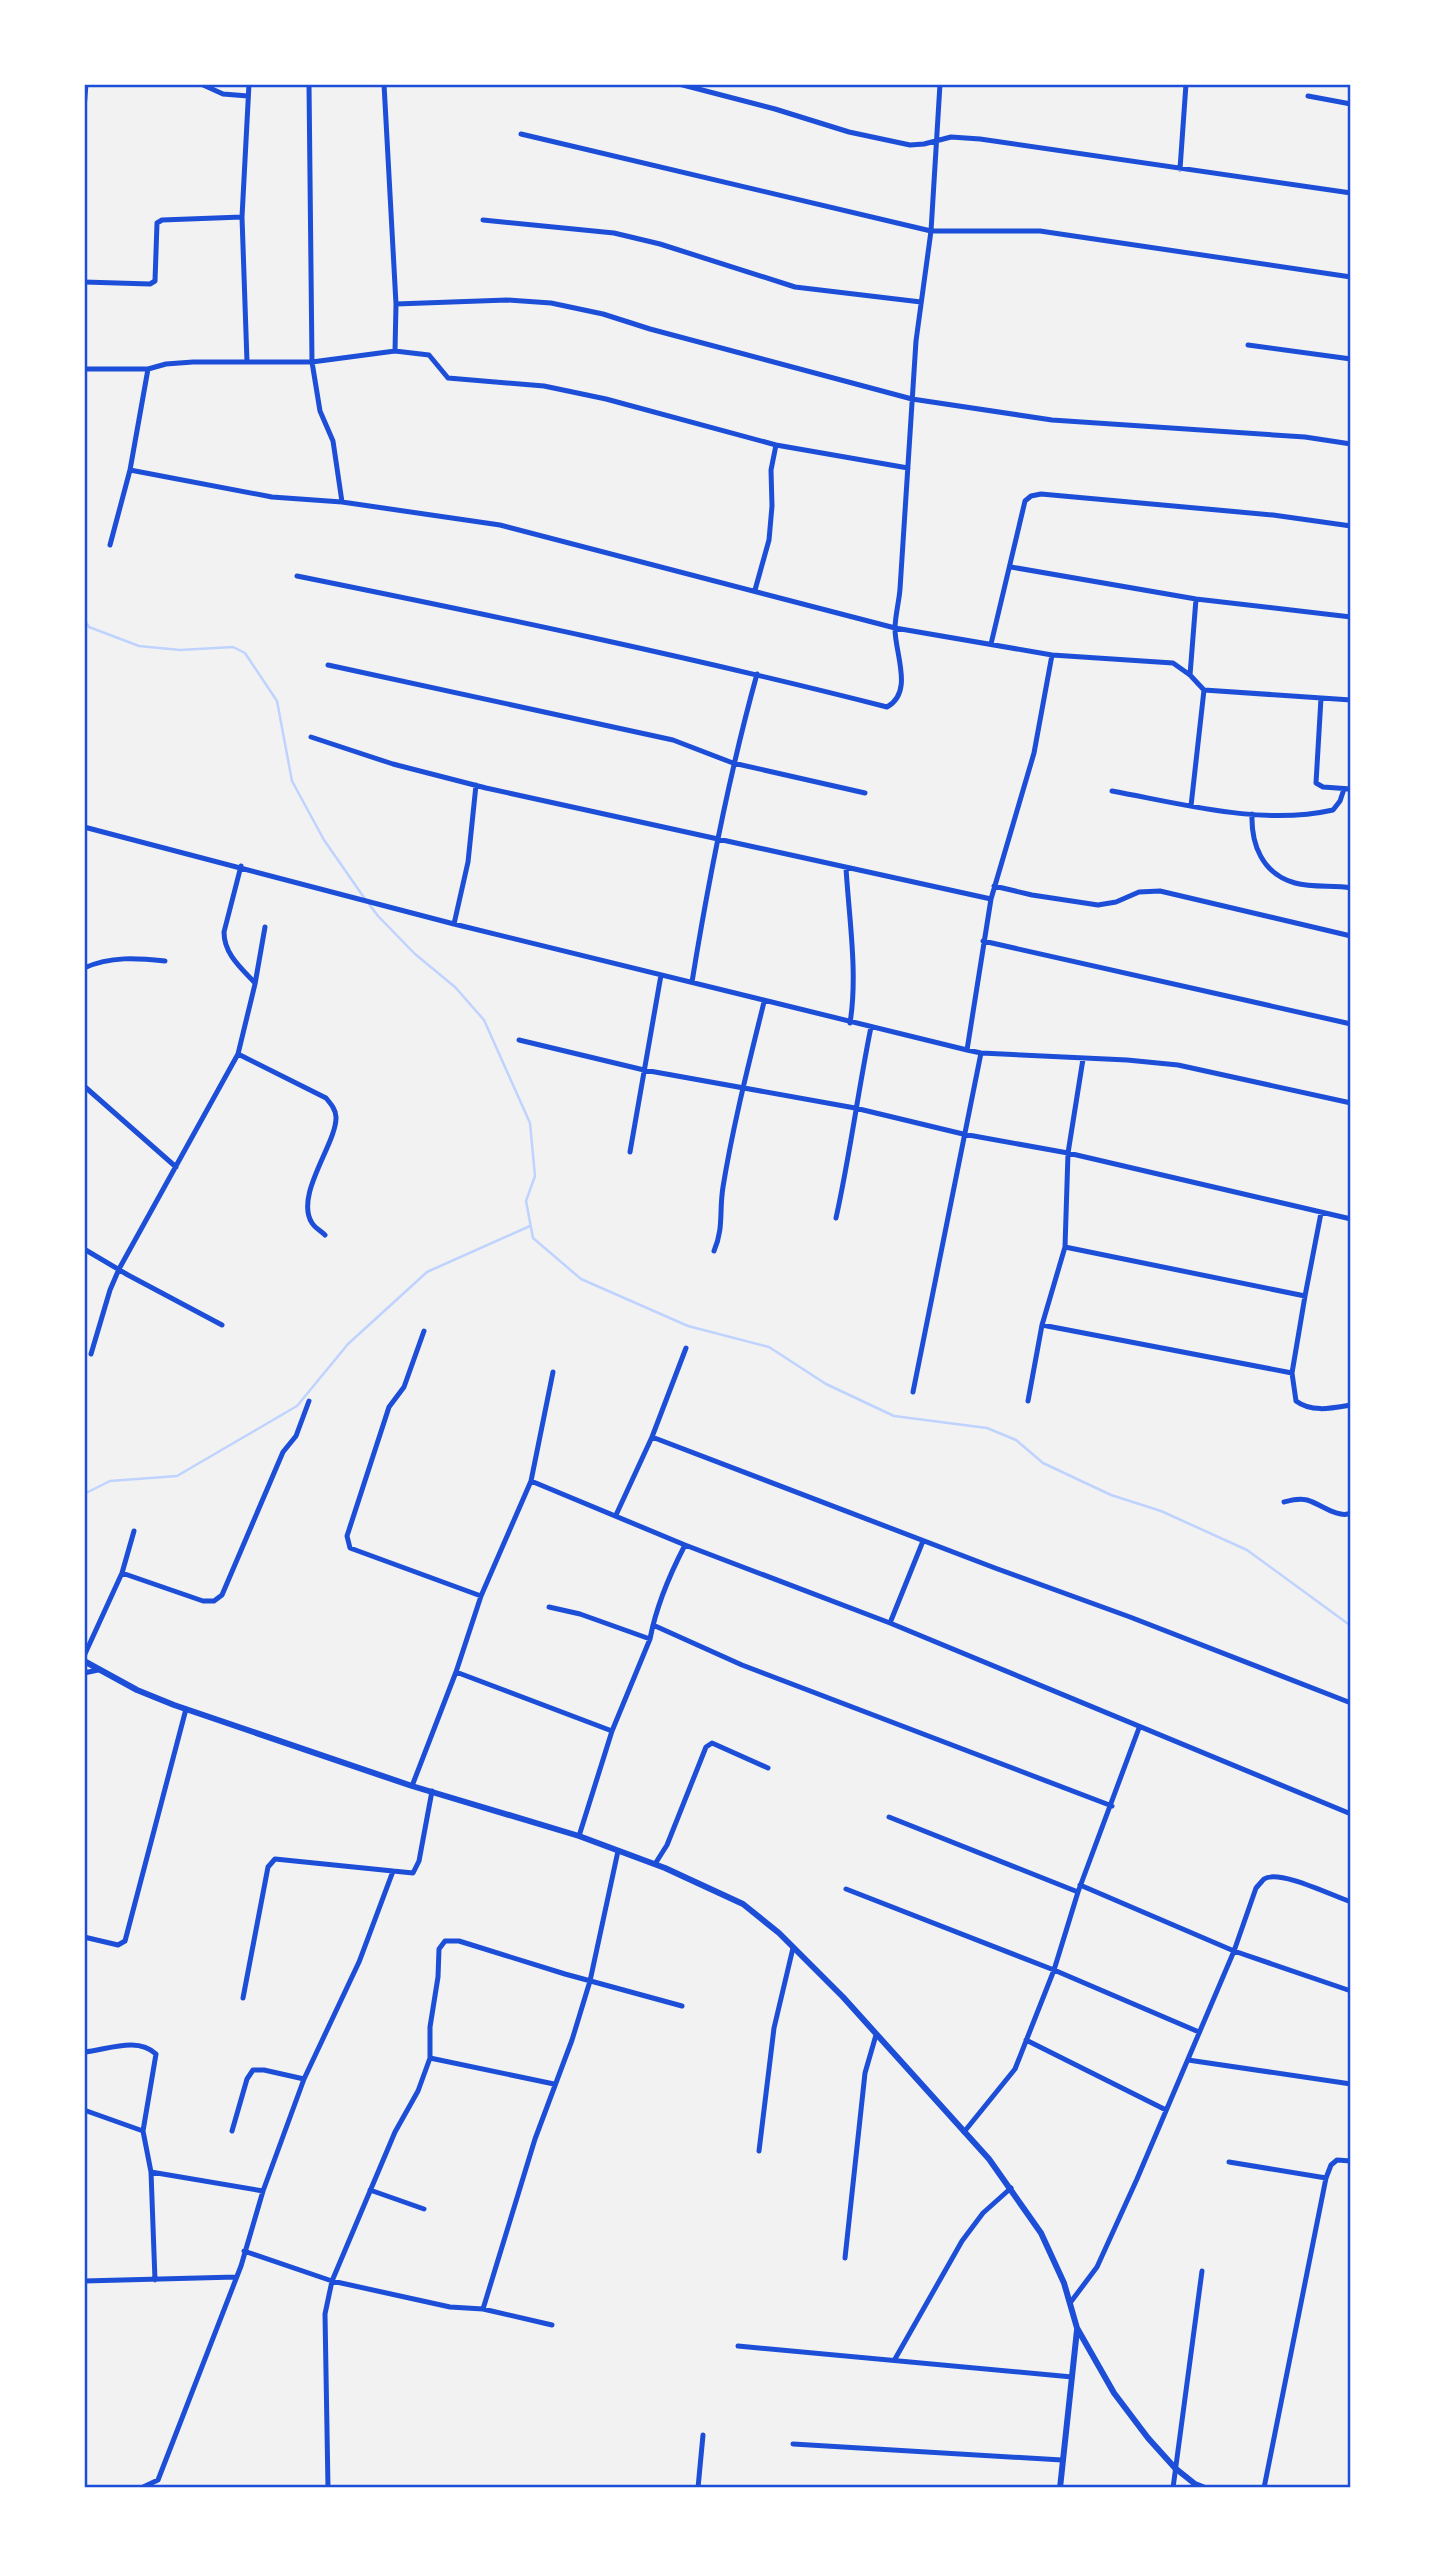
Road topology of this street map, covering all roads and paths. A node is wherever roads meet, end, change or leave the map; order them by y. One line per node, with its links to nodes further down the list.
1 (86, 84): 12 (street)
2 (201, 84): 9 (street)
3 (249, 84): 9 (street)
4 (309, 84): 28 (street)
5 (384, 84): 23 (street)
6 (679, 84): 14 (street)
7 (940, 84): 14 (street)
8 (1186, 84): 15 (street)
9 (248, 96): 17 (street)
10 (1308, 96): 11 (street)
11 (1351, 104)
12 (84, 109)
13 (521, 134): 19 (street)
14 (937, 140): 15 (street); 19 (street)
15 (1181, 169): 16 (street)
16 (1351, 193)
17 (242, 217): 21 (street); 27 (street)
18 (483, 220): 22 (street)
19 (931, 231): 20 (street); 22 (street)
20 (1351, 277)
21 (84, 282)
22 (921, 302): 31 (street)
23 (396, 304): 25 (street); 31 (street)
24 (1248, 345): 26 (street)
25 (395, 351): 28 (street); 33 (street)
26 (1351, 359)
27 (247, 362): 28 (street); 30 (street)
28 (312, 362): 36 (street)
29 (84, 369): 30 (street)
30 (148, 369): 35 (street)
31 (912, 399): 32 (street); 34 (street)
32 (1351, 444)
33 (776, 445): 34 (street); 41 (street)
34 (908, 468): 44 (street)
35 (130, 470): 36 (street); 38 (street)
36 (342, 502): 41 (street)
37 (1351, 526): 39 (street)
38 (110, 545)
39 (1011, 567): 42 (street); 45 (street)
40 (297, 576): 48 (street)
41 (755, 590): 44 (street)
42 (1196, 598): 43 (street); 49 (street)
43 (1351, 617)
44 (895, 628): 45 (street); 48 (street)
45 (991, 644): 46 (street)
46 (1052, 655): 49 (street); 66 (street)
47 (328, 665): 54 (street)
48 (757, 674): 54 (street)
49 (1190, 674): 50 (street)
50 (1204, 690): 51 (street); 60 (street)
51 (1321, 698): 52 (street); 56 (street)
52 (1351, 700)
53 (311, 737): 55 (street)
54 (733, 763): 59 (street); 63 (street)
55 (476, 785): 63 (street); 69 (street)
56 (1343, 789): 57 (street); 61 (street)
57 (1351, 789)
58 (1112, 791): 60 (street)
59 (864, 793)
60 (1191, 806): 61 (street)
61 (1252, 814): 67 (street)
62 (84, 827): 64 (street)
63 (718, 840): 65 (street); 76 (street)
64 (241, 866): 69 (street); 77 (street)
65 (846, 868): 68 (street); 79 (street)
66 (994, 886): 68 (street); 71 (street)
67 (1351, 888)
68 (991, 899): 72 (street)
69 (454, 924): 75 (street)
70 (265, 927): 77 (street)
71 (1351, 936)
72 (983, 941): 80 (street); 83 (street)
73 (166, 961): 74 (street)
74 (84, 968)
75 (661, 975): 76 (street); 87 (street)
76 (692, 982): 78 (street)
77 (255, 984): 84 (street)
78 (764, 1002): 79 (street); 89 (street)
79 (850, 1023): 81 (street)
80 (1351, 1024)
81 (871, 1027): 83 (street); 91 (street)
82 (519, 1040): 87 (street)
83 (967, 1050): 85 (street)
84 (238, 1054): 95 (street); 99 (street)
85 (981, 1054): 86 (street); 92 (street)
86 (1083, 1059): 90 (street); 94 (street)
87 (644, 1070): 89 (street); 93 (street)
88 (84, 1086): 95 (street)
89 (743, 1089): 91 (street); 102 (street)
90 (1351, 1103)
91 (855, 1108): 92 (street); 97 (street)
92 (963, 1134): 94 (street); 112 (street)
93 (630, 1152)
94 (1068, 1153): 96 (street); 100 (street)
95 (176, 1167): 103 (street)
96 (1321, 1213): 98 (street); 104 (street)
97 (836, 1218)
98 (1351, 1219)
99 (325, 1235)
100 (1065, 1247): 104 (street); 106 (street)
101 (84, 1249): 103 (street)
102 (714, 1251)
103 (119, 1269): 105 (street); 109 (street)
104 (1305, 1296): 111 (street)
105 (222, 1325)
106 (1042, 1325): 111 (street); 114 (street)
107 (424, 1331): 125 (street)
108 (686, 1348): 116 (street)
109 (91, 1354)
110 (553, 1372): 117 (street)
111 (1292, 1373): 115 (street)
112 (913, 1392)
113 (309, 1401): 124 (street)
114 (1028, 1401)
115 (1351, 1405)
116 (652, 1437): 120 (street); 122 (street)
117 (531, 1481): 120 (street); 125 (street)
118 (1284, 1502): 119 (street)
119 (1351, 1513)
120 (616, 1515): 123 (street)
121 (134, 1531): 124 (street)
122 (923, 1541): 127 (street); 134 (street)
123 (685, 1545): 127 (street); 128 (street)
124 (122, 1573): 130 (street)
125 (481, 1596): 132 (street)
126 (549, 1607): 129 (street)
127 (890, 1623): 136 (street)
128 (653, 1625): 129 (street); 141 (street)
129 (650, 1639): 137 (street)
130 (84, 1659): 131 (street)
131 (98, 1670): 133 (street); 135 (street)
132 (456, 1672): 137 (street); 139 (street)
133 (84, 1673)
134 (1351, 1703)
135 (186, 1709): 139 (street); 152 (street)
136 (1139, 1728): 141 (street); 142 (street)
137 (612, 1731): 144 (street)
138 (768, 1768): 146 (street)
139 (412, 1786): 140 (street)
140 (432, 1791): 144 (street); 147 (street)
141 (1112, 1806): 148 (street)
142 (1351, 1814)
143 (889, 1817): 150 (street)
144 (579, 1836): 145 (street)
145 (618, 1851): 146 (street); 156 (street)
146 (655, 1864): 153 (street)
147 (393, 1871): 158 (street); 166 (street)
148 (1080, 1885): 150 (street); 154 (street)
149 (846, 1889): 155 (street)
150 (1078, 1892): 155 (street)
151 (1351, 1902): 154 (street)
152 (84, 1937)
153 (793, 1948): 161 (street); 174 (street)
154 (1234, 1951): 157 (street); 160 (street)
155 (1054, 1970): 160 (street); 162 (street)
156 (590, 1980): 159 (street); 164 (street); 167 (street)
157 (1351, 1991)
158 (243, 1998)
159 (682, 2007)
160 (1199, 2032): 165 (street)
161 (876, 2035): 173 (street); 184 (street)
162 (1026, 2040): 170 (street); 173 (street)
163 (84, 2052): 171 (street)
164 (430, 2058): 167 (street); 180 (street)
165 (1188, 2060): 168 (street); 170 (street)
166 (304, 2079): 172 (street); 181 (street)
167 (554, 2084): 191 (street)
168 (1351, 2084)
169 (84, 2109): 171 (street)
170 (1166, 2110): 190 (street)
171 (142, 2131): 177 (street)
172 (232, 2131)
173 (964, 2132): 179 (street)
174 (759, 2151)
175 (1351, 2161): 178 (street)
176 (1230, 2162): 178 (street)
177 (151, 2172): 181 (street); 187 (street)
178 (1326, 2178): 207 (street)
179 (1011, 2188): 190 (street); 195 (street)
180 (370, 2189): 182 (street); 189 (street)
181 (263, 2190): 183 (street)
182 (424, 2209)
183 (244, 2251): 186 (street); 189 (street)
184 (845, 2259)
185 (1202, 2271): 200 (street)
186 (236, 2277): 187 (street); 201 (street)
187 (155, 2280): 188 (street)
188 (84, 2281)
189 (332, 2281): 191 (street); 202 (street)
190 (1070, 2303): 193 (street)
191 (483, 2309): 192 (street)
192 (552, 2325)
193 (1077, 2329): 196 (street); 200 (street)
194 (738, 2346): 195 (street)
195 (895, 2360): 196 (street)
196 (1072, 2377): 199 (street)
197 (703, 2435): 203 (street)
198 (793, 2444): 199 (street)
199 (1062, 2460): 204 (street)
200 (1175, 2468): 205 (street); 206 (street)
201 (141, 2488)
202 (328, 2488)
203 (698, 2488)
204 (1060, 2488)
205 (1173, 2488)
206 (1205, 2488)
207 (1264, 2488)

